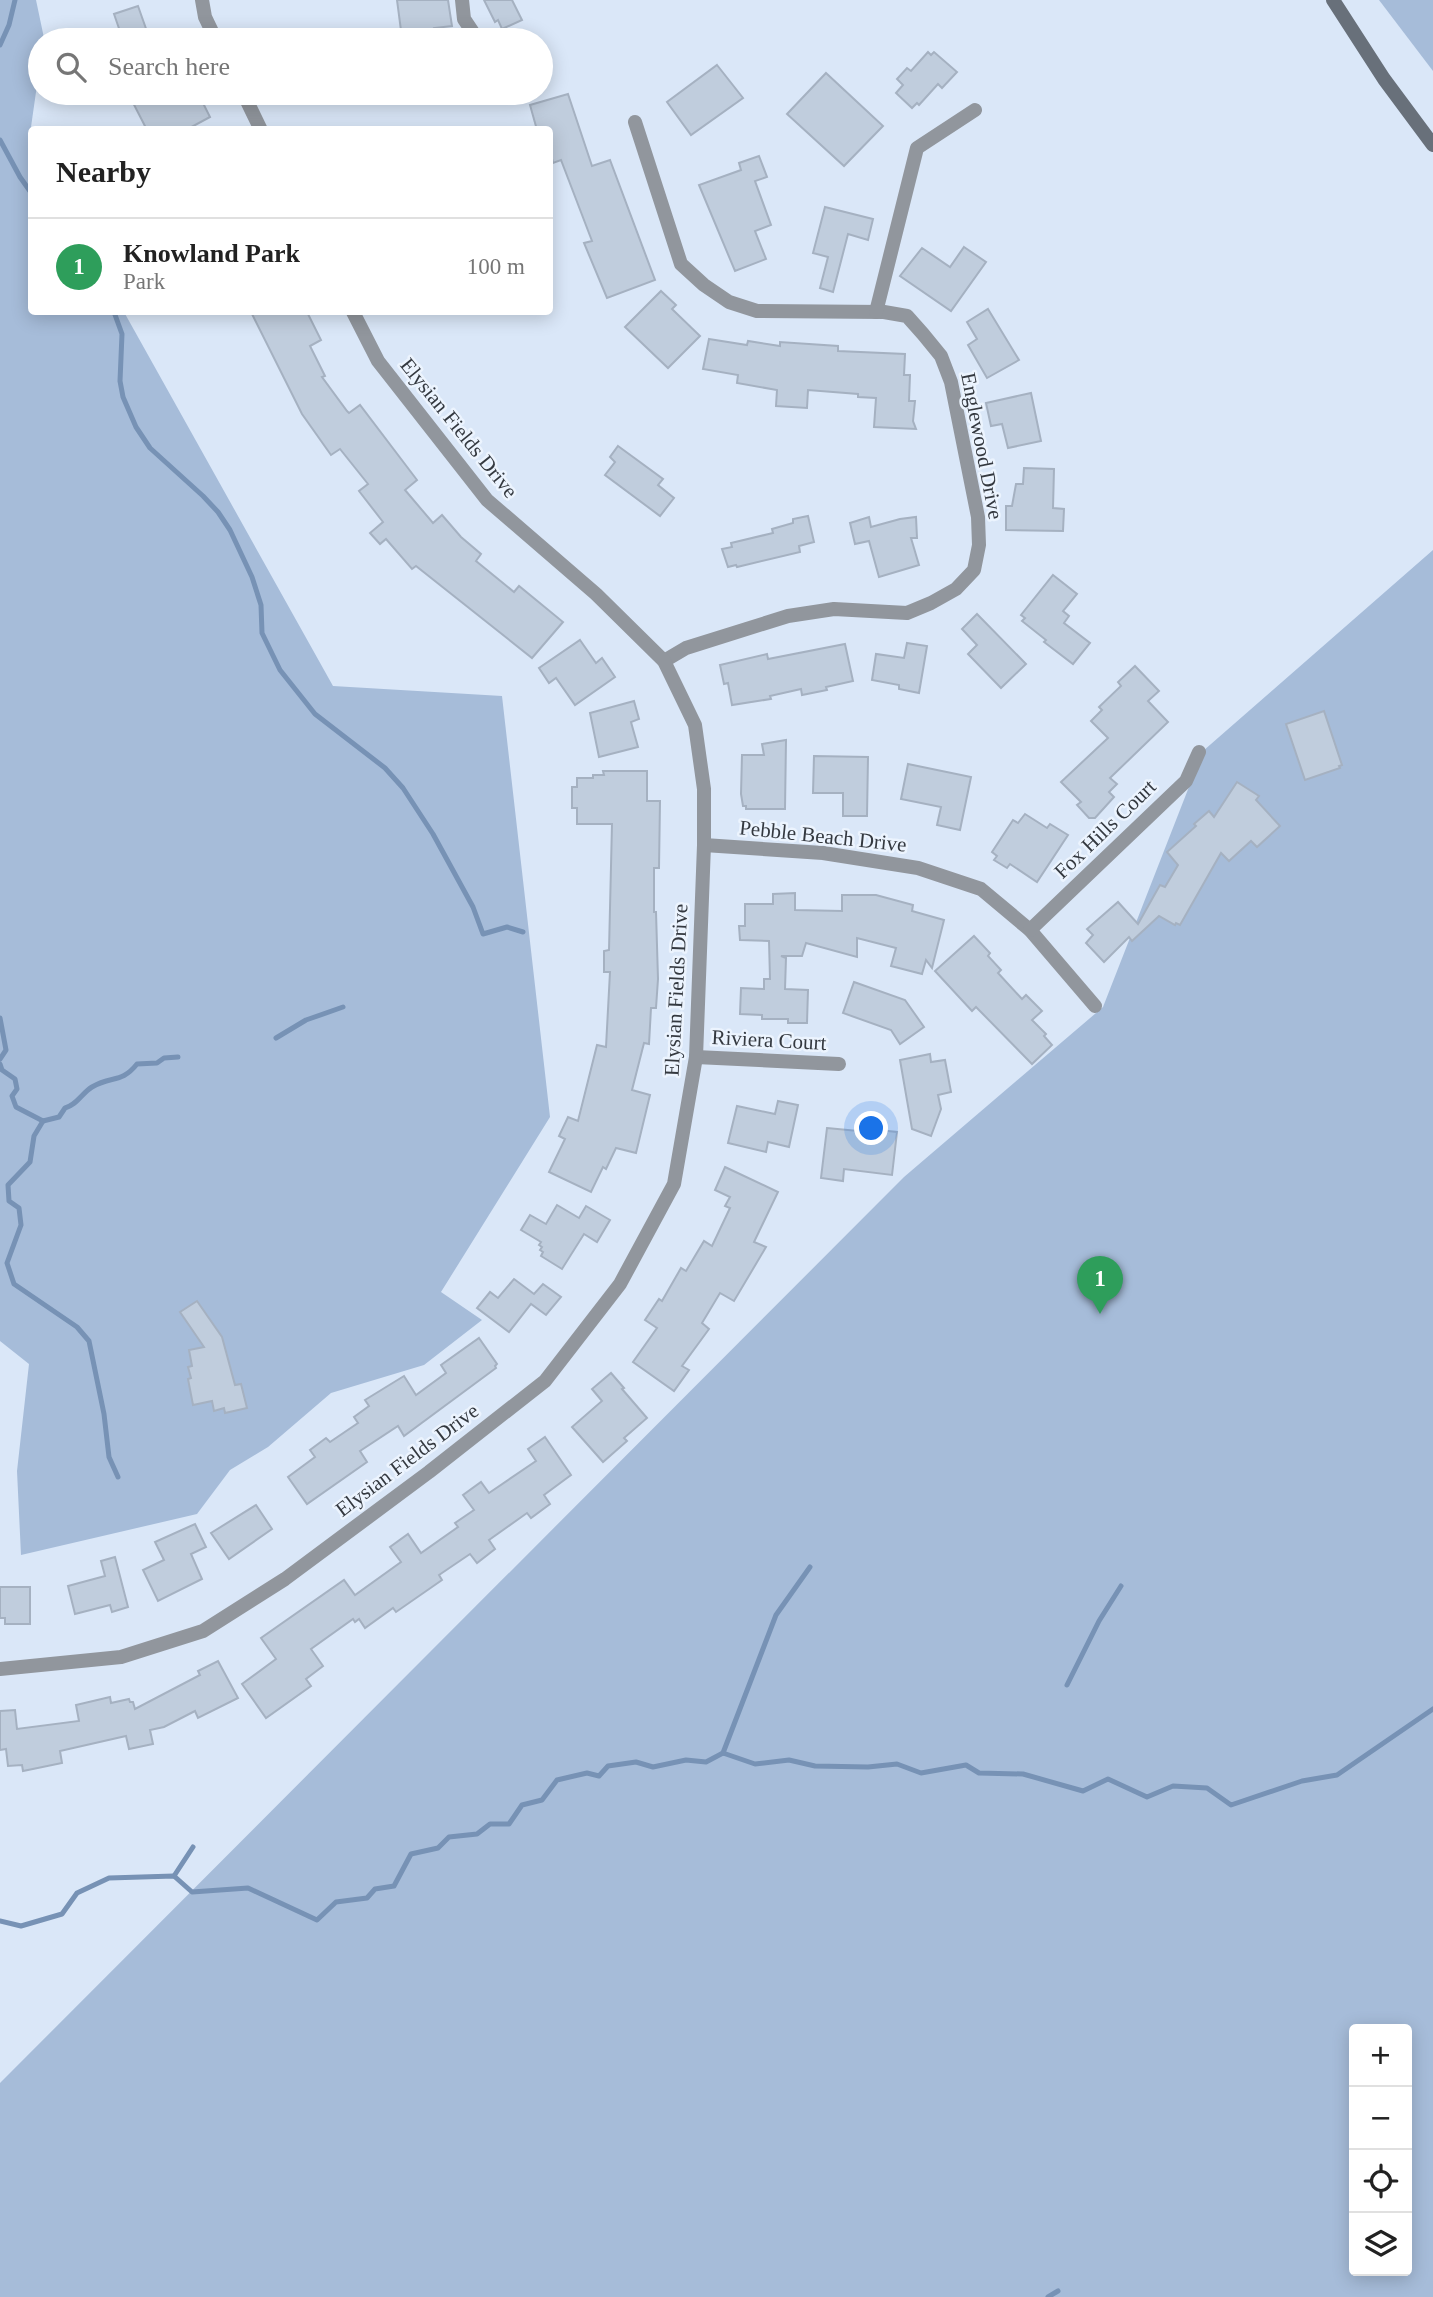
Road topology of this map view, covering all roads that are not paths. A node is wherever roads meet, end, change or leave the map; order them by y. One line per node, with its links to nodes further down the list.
1 (202, 0): 4 (street)
2 (462, 0): 5 (street)
3 (1333, 0): 10 (main road)
4 (210, 28)
5 (470, 28)
6 (249, 105): 9 (street)
7 (975, 110): 11 (street)
8 (635, 122): 11 (street, Englewood Drive)
9 (259, 126)
10 (1433, 145)
11 (876, 312): 13 (street, Englewood Drive)
12 (355, 315): 13 (street, Elysian Fields Drive)
13 (664, 661): 15 (street, Elysian Fields Drive)
14 (1199, 752): 16 (street, Fox Hills Court)
15 (704, 845): 16 (street, Pebble Beach Drive); 18 (street, Elysian Fields Drive)
16 (1030, 930): 17 (street, Pebble Beach Drive)
17 (1094, 1006)
18 (696, 1057): 19 (street, Riviera Court); 20 (street, Elysian Fields Drive)
19 (839, 1064)
20 (0, 1669)

